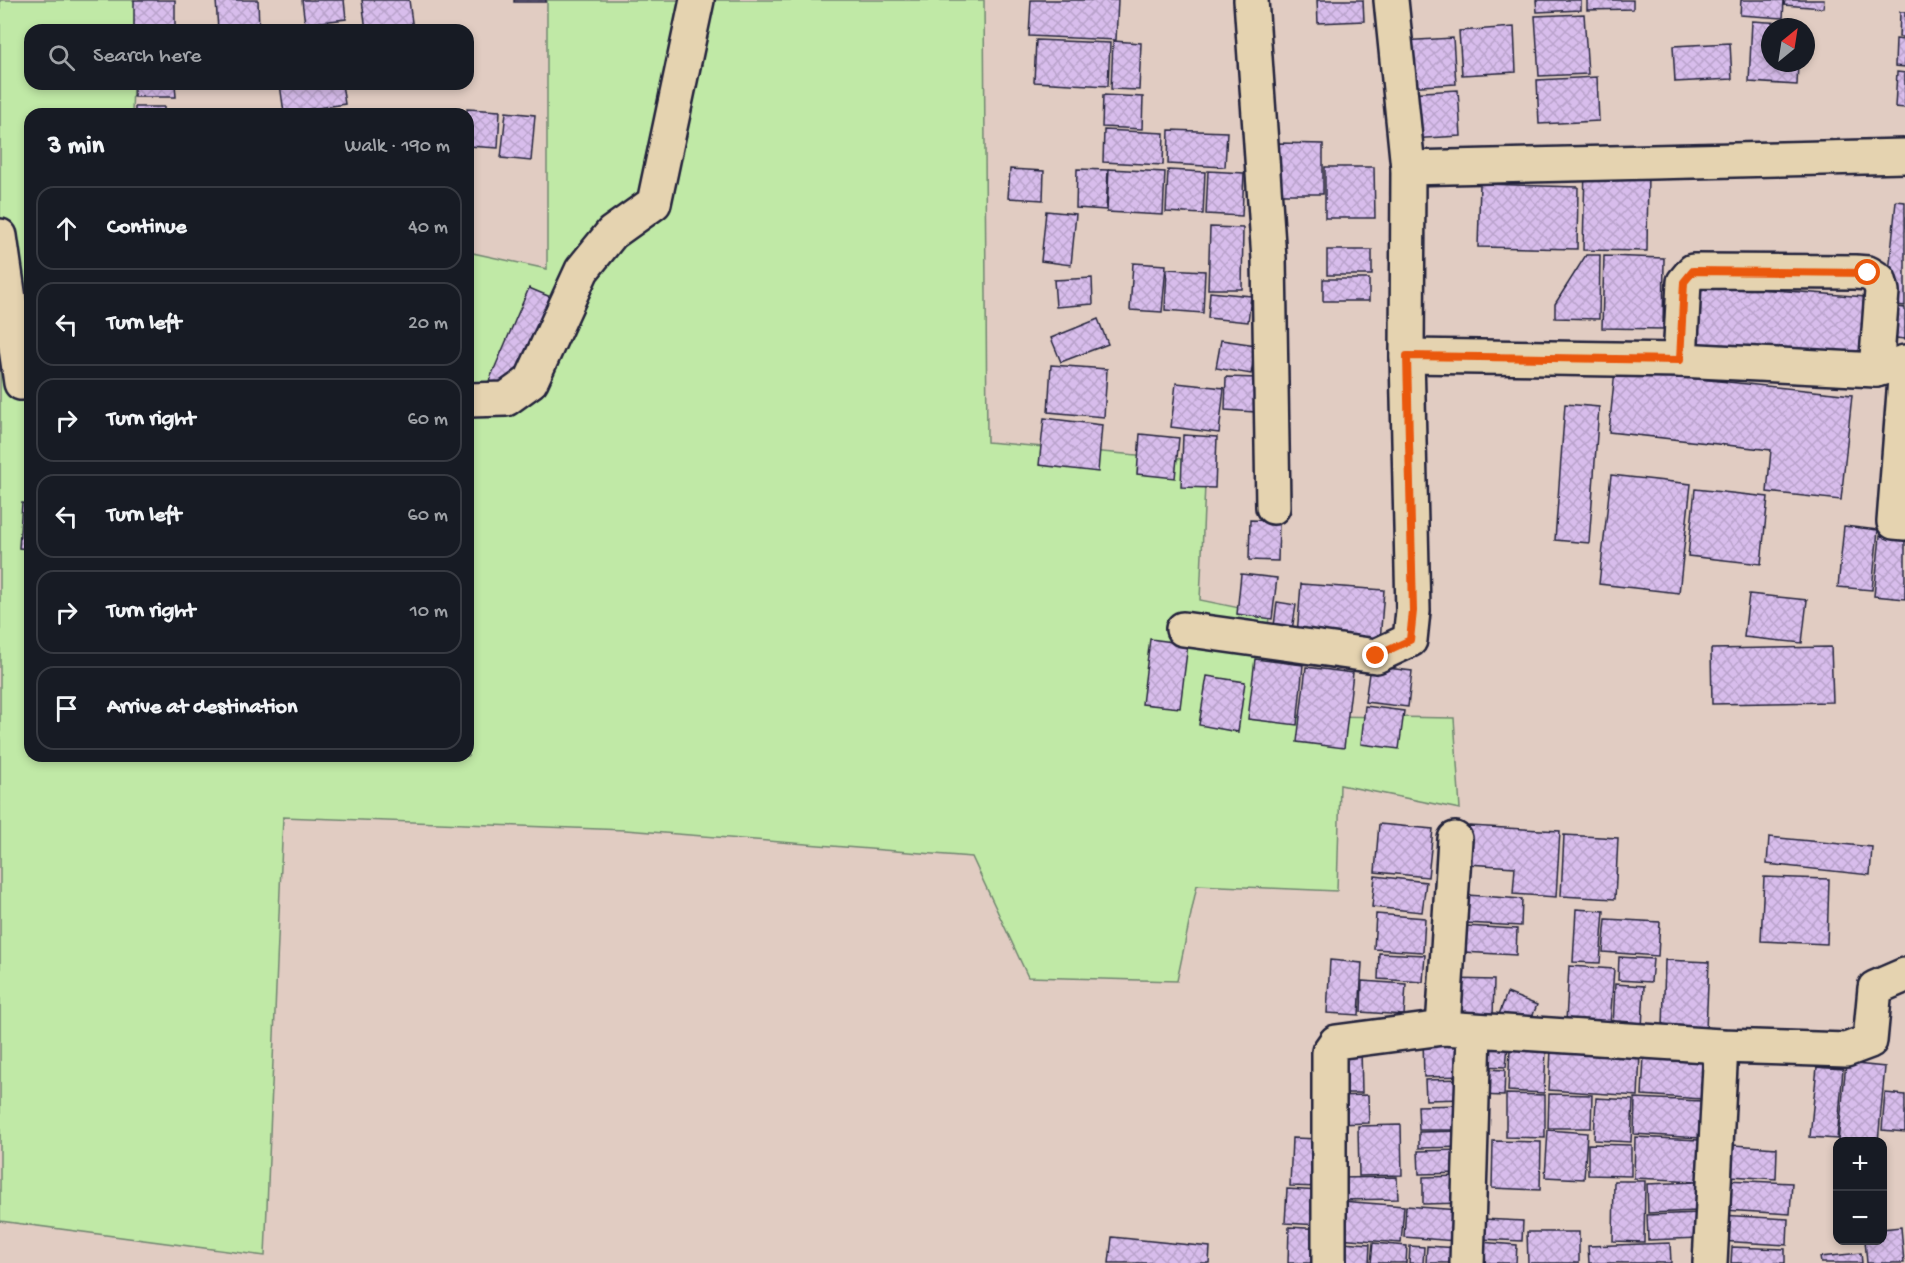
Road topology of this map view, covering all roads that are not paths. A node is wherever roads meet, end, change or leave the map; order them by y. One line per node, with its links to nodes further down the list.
1 (698, 0): 11 (street)
2 (1251, 0): 12 (street)
3 (1391, 0): 5 (street)
4 (1905, 156): 5 (street)
5 (1408, 168): 7 (street)
6 (0, 236): 10 (street)
7 (1407, 356): 8 (street); 14 (street)
8 (1680, 360): 9 (street); 9 (street)
9 (1895, 370): 13 (street)
10 (21, 383)
11 (474, 400)
12 (1273, 507)
13 (1905, 523)
14 (1183, 629)
15 (1455, 839): 17 (street)
16 (1905, 975): 18 (street)
17 (1459, 1030): 18 (street); 19 (street); 20 (street)
18 (1721, 1046): 21 (street)
19 (1329, 1263)
20 (1467, 1263)
21 (1710, 1263)

